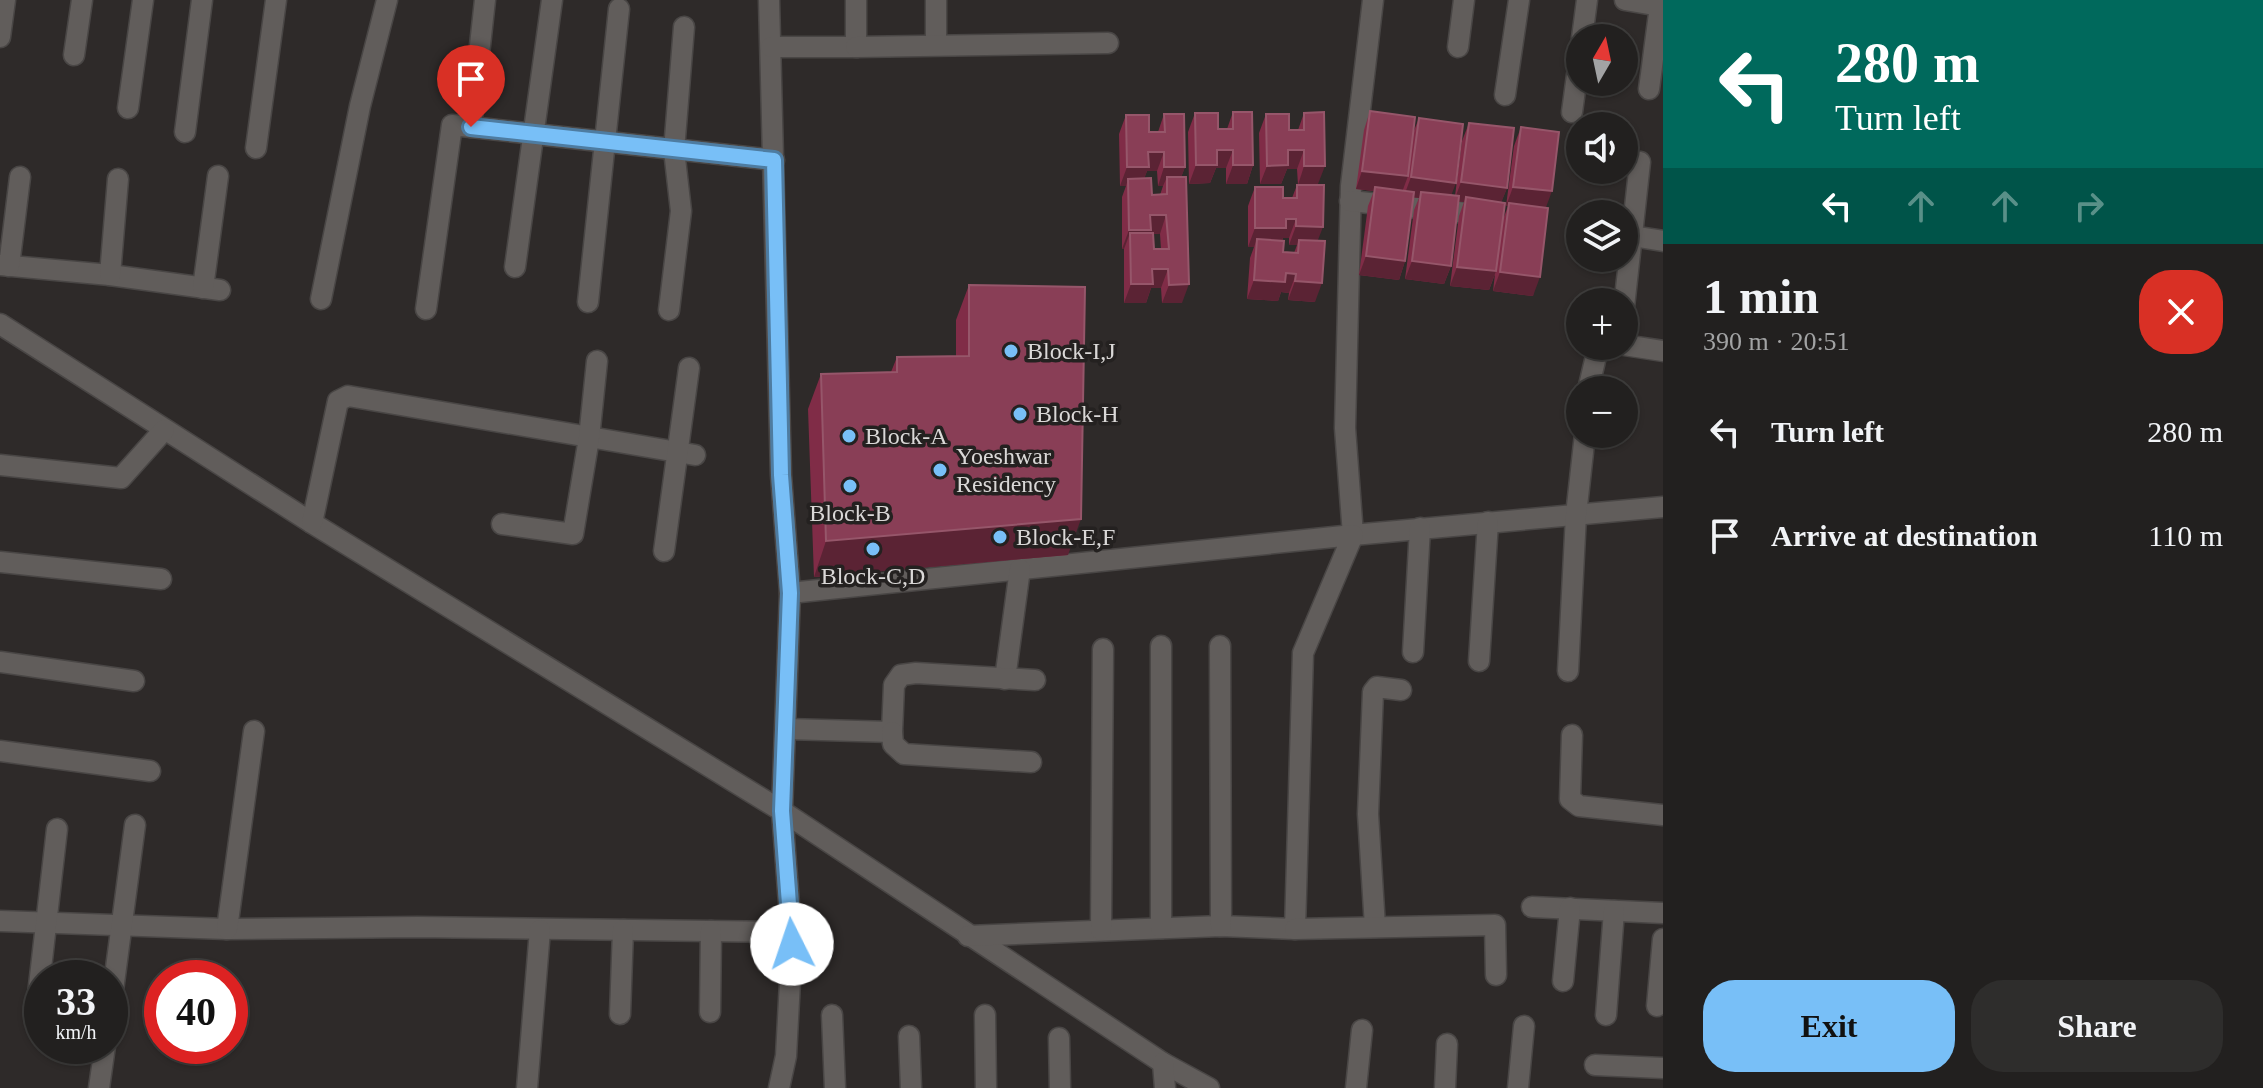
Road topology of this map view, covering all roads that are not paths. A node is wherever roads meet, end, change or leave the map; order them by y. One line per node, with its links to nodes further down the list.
1 (5, 0): 21 (street)
2 (82, 0): 27 (street)
3 (143, 0): 31 (street)
4 (202, 0): 34 (street)
5 (276, 0): 37 (street)
6 (387, 0): 52 (street)
7 (485, 0): 33 (street)
8 (552, 0): 35 (street)
9 (769, 0): 24 (street)
10 (856, 0): 25 (street)
11 (936, 0): 23 (street)
12 (1373, 0): 45 (street)
13 (1464, 0): 26 (street)
14 (1519, 0): 29 (street)
15 (1587, 0): 19 (street)
16 (1625, 0): 17 (street)
17 (1660, 3): 28 (street)
18 (625, 11): 36 (street)
19 (1584, 24)
20 (684, 27): 38 (street)
21 (0, 37)
22 (1108, 43): 23 (street)
23 (936, 45): 25 (street)
24 (771, 47): 25 (street); 39 (street)
25 (856, 47)
26 (1458, 47)
27 (74, 55)
28 (1649, 89)
29 (1505, 95)
30 (1574, 96): 32 (street)
31 (128, 108)
32 (1572, 112)
33 (471, 127): 35 (street); 54 (street)
34 (185, 132)
35 (533, 134): 36 (street); 50 (street)
36 (607, 143): 38 (street); 53 (street)
37 (256, 148)
38 (674, 150): 39 (street); 55 (street)
39 (774, 160): 77 (street)
40 (1640, 162): 44 (street)
41 (218, 176): 51 (street)
42 (20, 177): 49 (street)
43 (118, 179): 51 (street)
44 (1636, 200)
45 (1350, 201): 46 (street); 72 (street)
46 (1509, 217)
47 (1638, 237): 48 (street)
48 (1663, 241)
49 (4, 266): 51 (street)
50 (515, 267)
51 (110, 275)
52 (321, 299)
53 (588, 302)
54 (426, 309)
55 (669, 310)
56 (0, 324): 61 (street)
57 (1638, 347): 58 (street)
58 (1663, 351)
59 (597, 361): 62 (street)
60 (689, 368): 64 (street)
61 (164, 430): 65 (street); 69 (street)
62 (589, 438): 64 (street); 69 (street); 70 (street)
63 (1583, 448): 67 (street)
64 (686, 454): 73 (street)
65 (0, 465)
66 (1663, 507): 67 (street)
67 (1576, 515): 68 (street); 84 (street)
68 (1488, 522): 71 (street); 82 (street)
69 (312, 523): 96 (street)
70 (502, 524)
71 (1420, 528): 72 (street); 81 (street)
72 (1353, 535): 75 (street); 111 (street)
73 (664, 551)
74 (0, 562): 76 (street)
75 (1020, 569): 77 (street); 85 (street)
76 (161, 579)
77 (790, 593): 89 (street)
78 (1161, 646): 109 (street)
79 (1220, 646): 107 (street)
80 (1103, 649): 114 (street)
81 (1413, 652)
82 (1479, 661)
83 (0, 662): 87 (street)
84 (1568, 671)
85 (1005, 679): 86 (street); 91 (street)
86 (1035, 680)
87 (134, 681)
88 (1401, 690): 108 (street)
89 (787, 729): 91 (street); 96 (street)
90 (254, 731): 110 (street)
91 (892, 732): 94 (street)
92 (1572, 735): 97 (street)
93 (0, 751): 95 (street)
94 (1031, 762)
95 (150, 771)
96 (782, 811): 116 (street); 117 (street)
97 (1663, 815)
98 (135, 825): 106 (street)
99 (57, 829): 105 (street)
100 (1532, 907): 101 (street)
101 (1570, 908): 102 (street); 122 (street)
102 (1614, 911): 103 (street); 128 (street)
103 (1663, 913)
104 (0, 921): 105 (street)
105 (47, 923): 106 (street); 119 (street)
106 (122, 925): 110 (street); 120 (street)
107 (1221, 926): 109 (street); 111 (street)
108 (1375, 927): 111 (street); 121 (street)
109 (1161, 928): 114 (street)
110 (227, 929): 112 (street)
111 (1295, 929)
112 (540, 930): 113 (street); 139 (street)
113 (623, 930): 115 (street); 125 (street)
114 (1101, 930): 117 (street)
115 (711, 931): 116 (street); 124 (street)
116 (792, 932): 140 (street)
117 (968, 936): 134 (street)
118 (1663, 939): 123 (street)
119 (42, 960)
120 (117, 960)
121 (1496, 975)
122 (1563, 981)
123 (1657, 1006)
124 (710, 1012)
125 (620, 1014)
126 (832, 1015): 141 (street)
127 (985, 1015): 143 (street)
128 (1606, 1015)
129 (1524, 1026): 149 (street)
130 (1362, 1030): 147 (street)
131 (909, 1036): 142 (street)
132 (1059, 1038): 144 (street)
133 (1447, 1044): 148 (street)
134 (1163, 1063): 145 (street); 146 (street)
135 (102, 1064): 138 (street)
136 (1595, 1065): 137 (street)
137 (1663, 1068)
138 (99, 1088)
139 (527, 1088)
140 (779, 1088)
141 (835, 1088)
142 (911, 1088)
143 (986, 1088)
144 (1060, 1088)
145 (1165, 1088)
146 (1209, 1088)
147 (1356, 1088)
148 (1445, 1088)
149 (1518, 1088)

